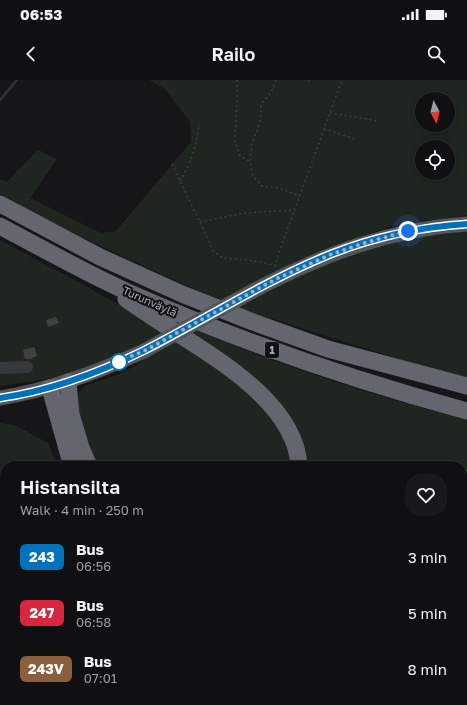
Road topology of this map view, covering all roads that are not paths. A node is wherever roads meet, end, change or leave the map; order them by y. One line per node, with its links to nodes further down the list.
1 (0, 204): 8 (highway, Turunväylä / 1)
2 (467, 224): 7 (main road, bridge)
3 (0, 226): 4 (highway, Turunväylä / 1)
4 (85, 270): 11 (highway, Turunväylä / 1); 14 (highway)
5 (27, 367): 6 (street)
6 (0, 368)
7 (68, 382): 9 (main road); 13 (highway)
8 (467, 386)
9 (50, 388): 10 (main road); 12 (highway)
10 (0, 398)
11 (467, 411)
12 (72, 461)
13 (87, 461)
14 (298, 461)

